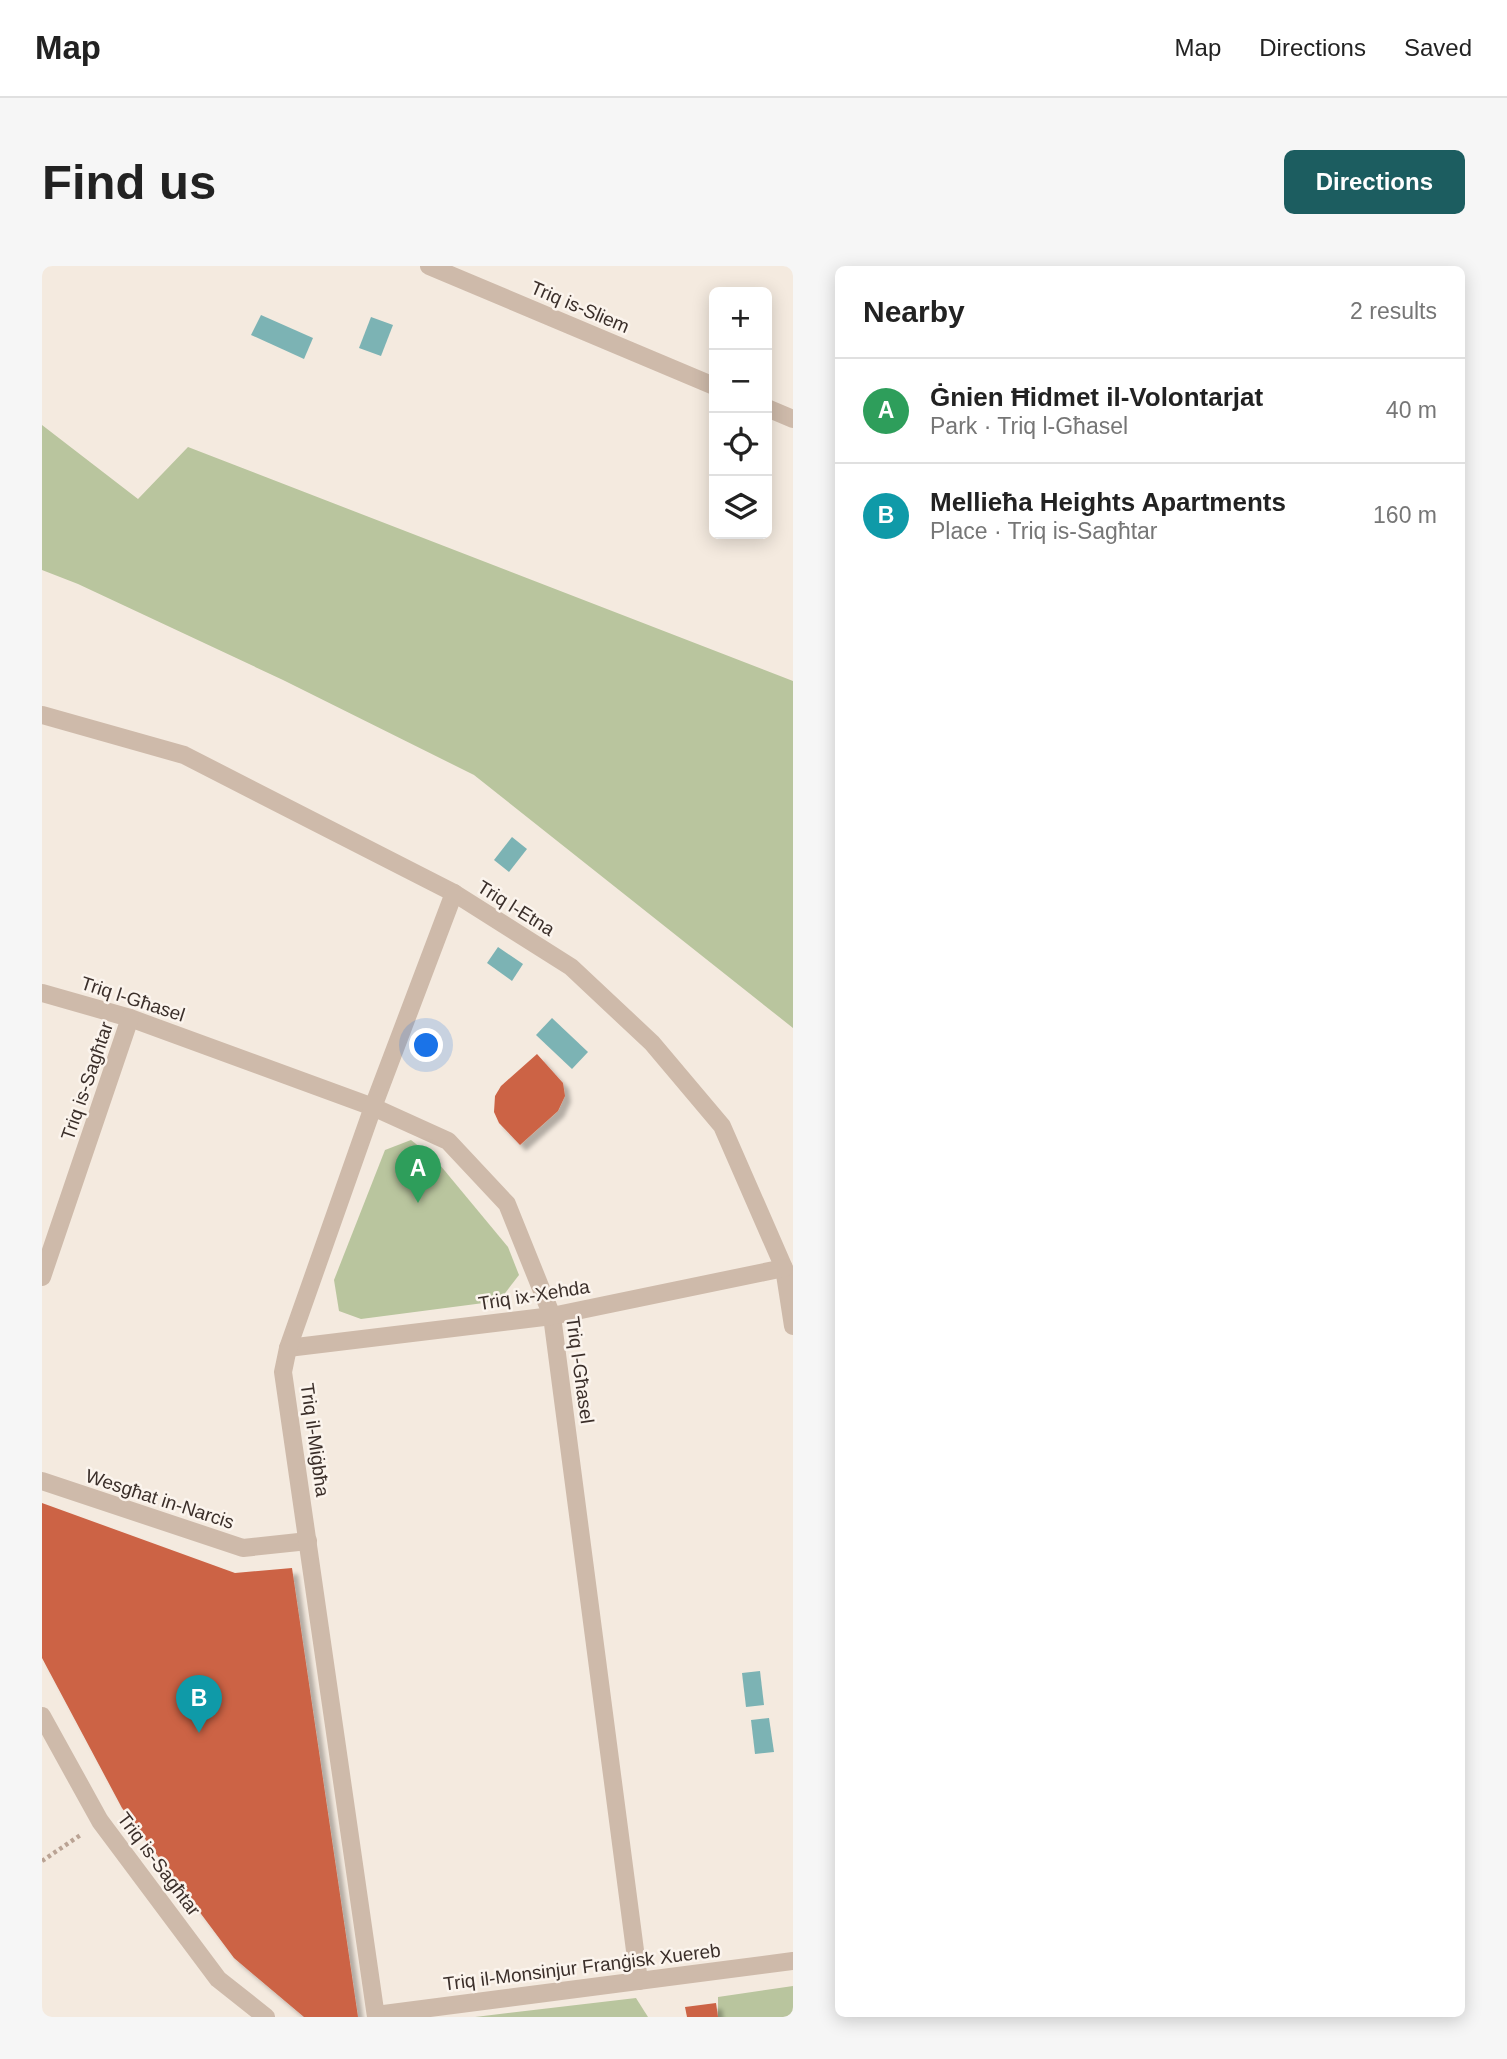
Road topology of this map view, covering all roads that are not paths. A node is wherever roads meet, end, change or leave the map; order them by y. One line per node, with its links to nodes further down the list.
1 (429, 266): 2 (street, Triq is-Sliem)
2 (709, 384)
3 (772, 410): 4 (street)
4 (793, 419)
5 (42, 715): 6 (street, Triq l-Etna)
6 (454, 893): 9 (street, Triq il-Miġbħa); 10 (street, Triq l-Etna)
7 (42, 993): 8 (street, Triq l-Għasel)
8 (131, 1018): 9 (street, Triq l-Għasel); 11 (street, Triq is-Sagħtar)
9 (373, 1107): 12 (street, Triq l-Għasel); 14 (street, Triq il-Miġbħa)
10 (784, 1268): 12 (street, Triq ix-Xehda); 13 (street, Triq l-Etna)
11 (42, 1277)
12 (552, 1315): 14 (street, Triq ix-Xehda); 19 (street, Triq l-Għasel)
13 (793, 1326)
14 (288, 1348): 16 (street, Triq il-Miġbħa)
15 (42, 1481): 16 (street, Wesgħat in-Narcis)
16 (308, 1541): 20 (street, Triq il-Miġbħa)
17 (42, 1716): 21 (street, Triq is-Sagħtar)
18 (793, 1961): 19 (street, Triq il-Monsinjur Franġisk Xuereb)
19 (639, 1981): 20 (street, Triq il-Monsinjur Franġisk Xuereb)
20 (376, 2016)
21 (266, 2017)

